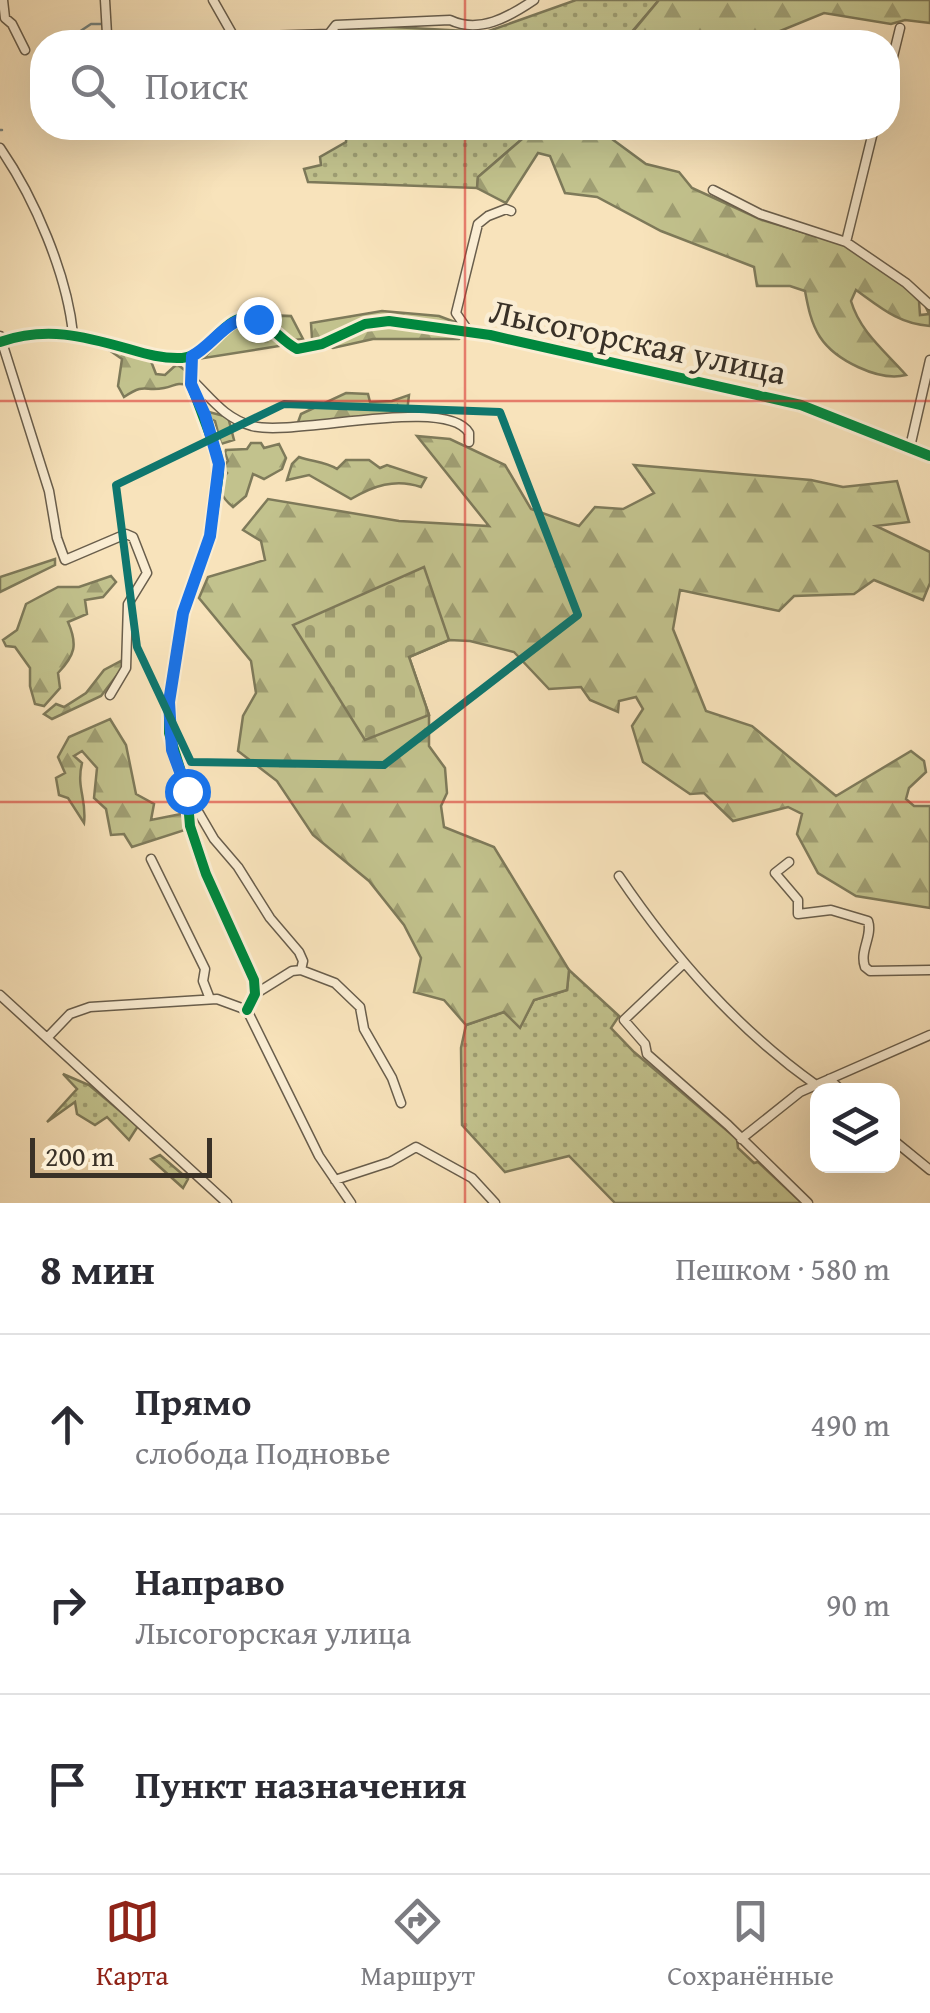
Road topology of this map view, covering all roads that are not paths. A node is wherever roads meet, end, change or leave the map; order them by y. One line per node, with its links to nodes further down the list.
1 (3, 0): 5 (street)
2 (105, 0): 6 (street)
3 (213, 0): 7 (street)
4 (534, 0): 8 (street)
5 (2, 19): 9 (street)
6 (107, 30)
7 (230, 30)
8 (334, 30)
9 (25, 50)
10 (871, 140): 14 (street)
11 (0, 148): 17 (street)
12 (713, 190): 14 (street)
13 (510, 211): 16 (street)
14 (846, 242): 15 (street)
15 (930, 306)
16 (469, 332): 19 (street, Лысогорская улица); 23 (street, Лысогорская улица)
17 (73, 334): 18 (street); 19 (street)
18 (1, 339): 25 (street)
19 (192, 356): 21 (street)
20 (930, 360): 23 (street)
21 (192, 384): 22 (street); 26 (street)
22 (469, 442)
23 (910, 447): 24 (street, Лысогорская улица)
24 (930, 456)
25 (110, 695)
26 (187, 791): 31 (street); 33 (street)
27 (152, 859): 35 (street)
28 (789, 862): 32 (street)
29 (619, 876): 30 (street)
30 (684, 964): 40 (street); 45 (street)
31 (301, 970): 33 (street); 44 (street)
32 (930, 970)
33 (255, 994): 36 (street)
34 (0, 995): 38 (street)
35 (210, 999): 36 (street); 38 (street)
36 (247, 1010): 48 (street)
37 (930, 1035): 39 (street)
38 (47, 1038): 49 (street)
39 (829, 1079): 41 (street); 42 (street)
40 (813, 1083)
41 (820, 1083)
42 (833, 1083)
43 (810, 1088): 45 (street)
44 (401, 1103)
45 (741, 1139): 52 (street)
46 (900, 1146): 47 (street)
47 (930, 1170)
48 (335, 1180): 50 (street); 51 (street)
49 (227, 1203)
50 (351, 1203)
51 (495, 1203)
52 (808, 1203)

